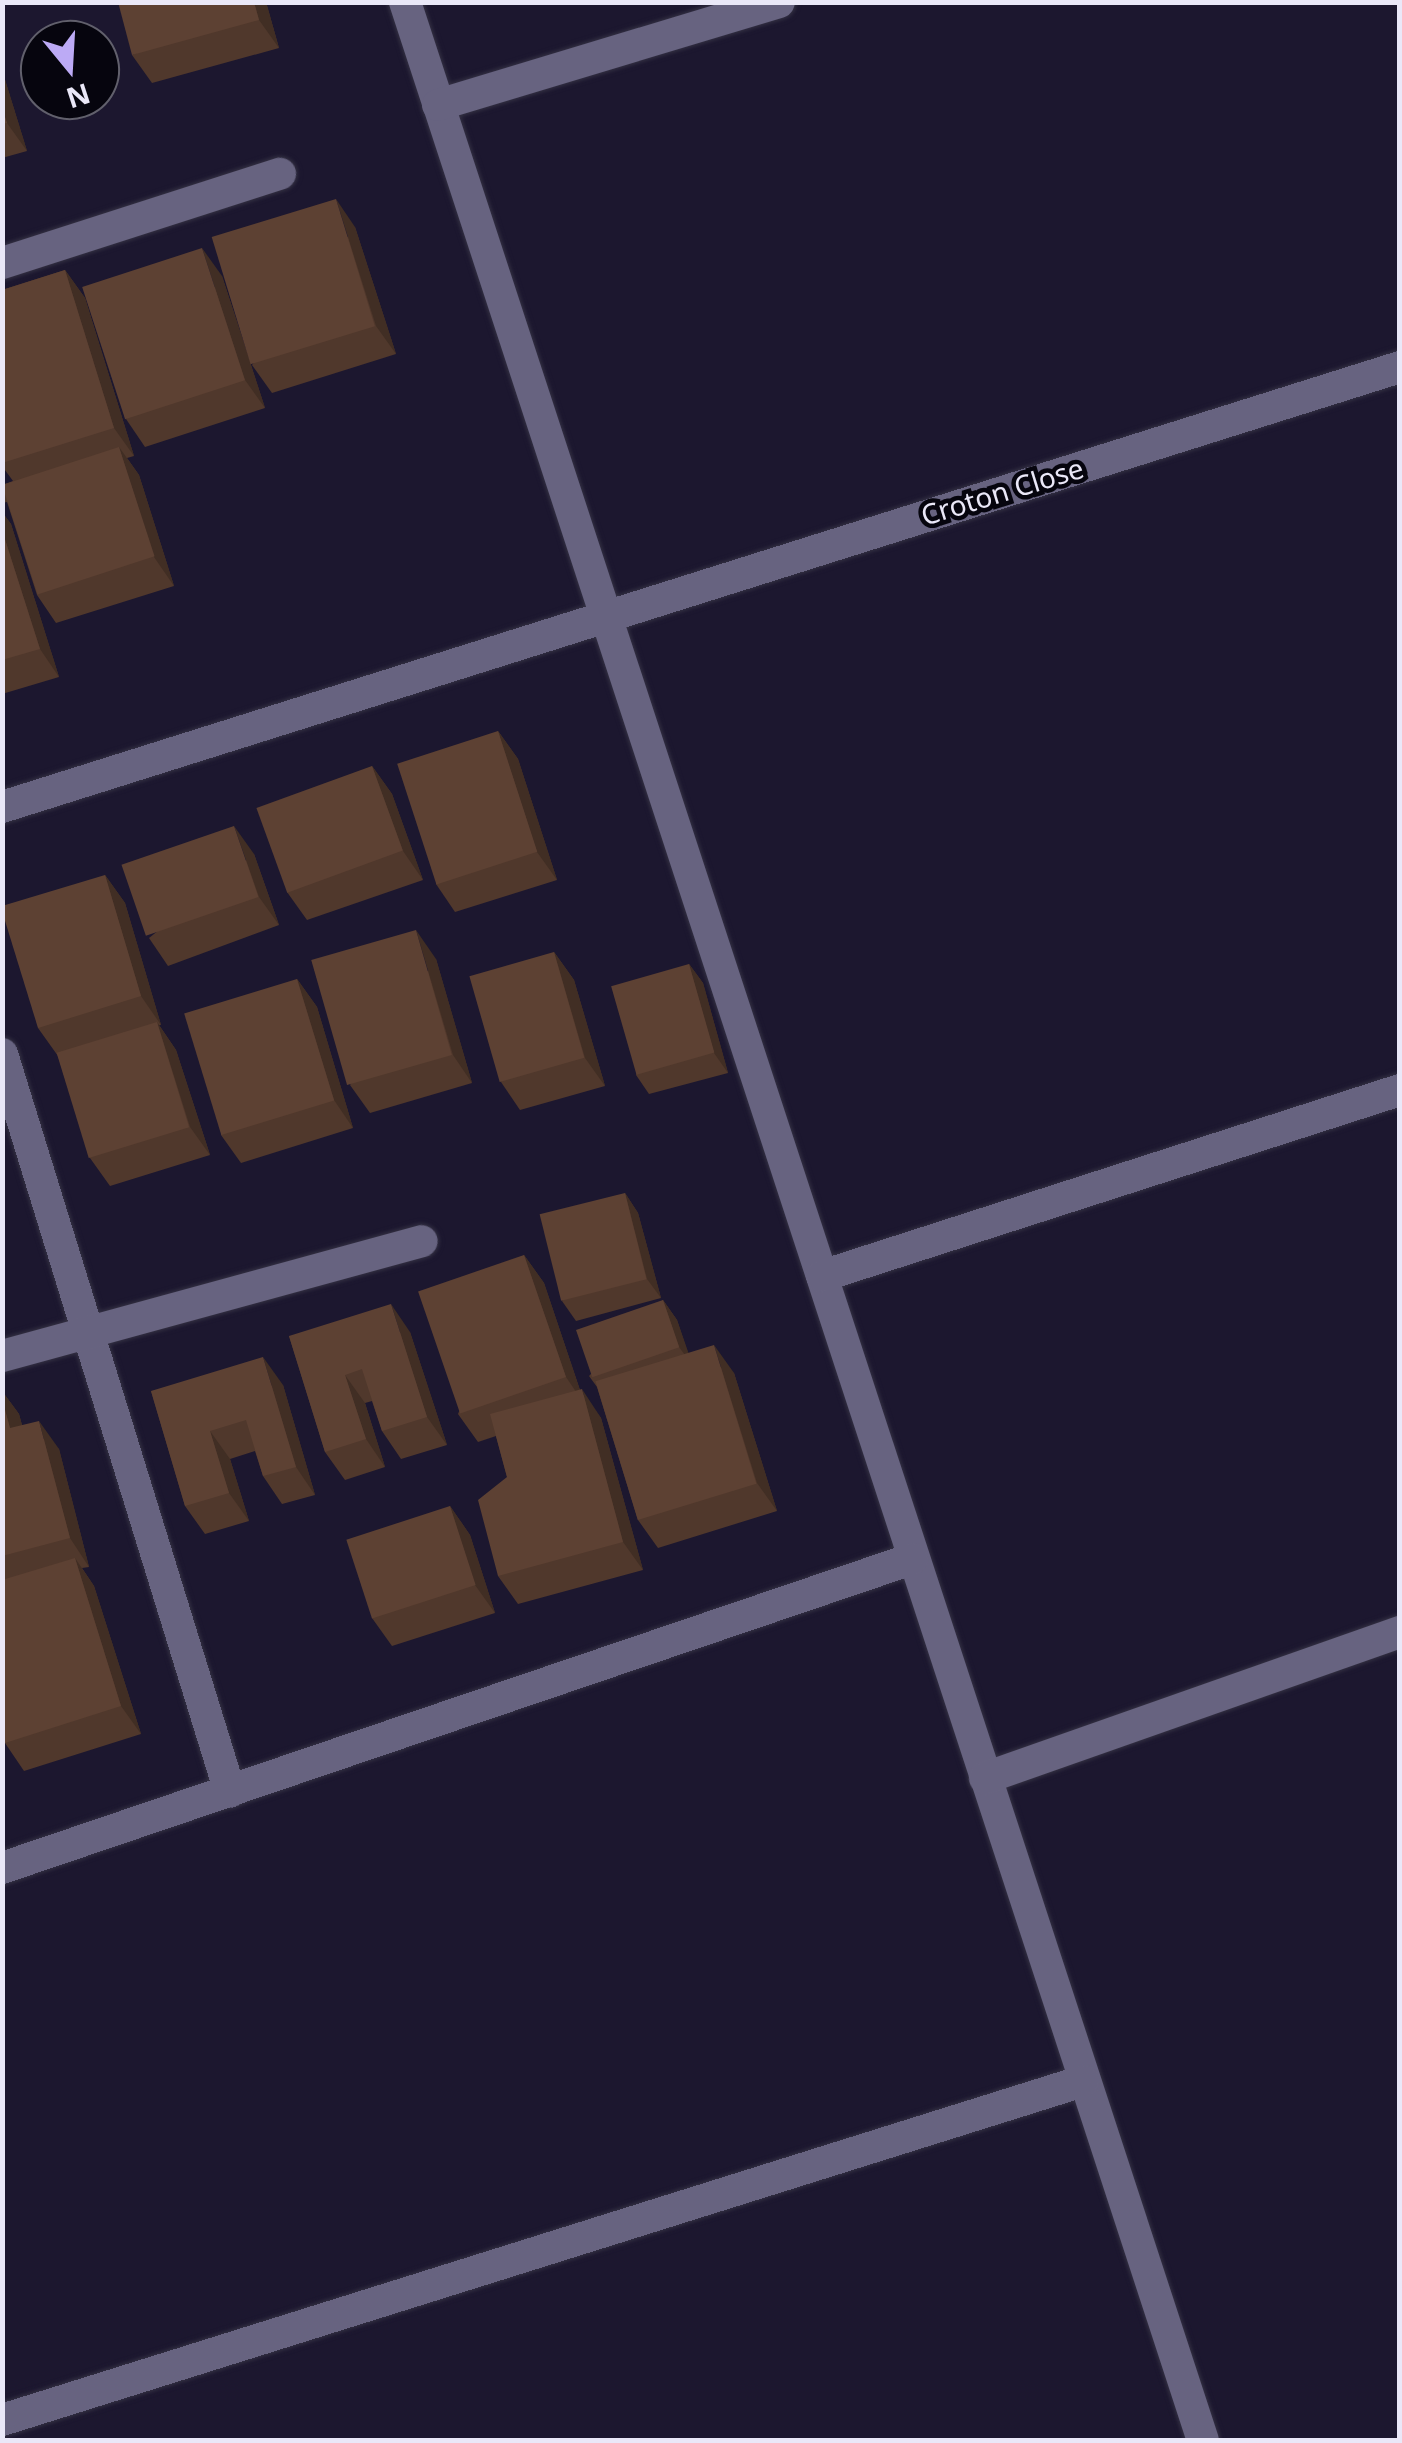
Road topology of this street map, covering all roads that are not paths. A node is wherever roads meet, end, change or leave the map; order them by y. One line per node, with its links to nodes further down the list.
1 (405, 2): 3 (street)
2 (778, 2): 3 (street)
3 (438, 104): 7 (street)
4 (280, 174): 5 (street)
5 (2, 263)
6 (1400, 367): 7 (street, Croton Close)
7 (604, 616): 8 (street, Croton Close); 12 (street)
8 (2, 807)
9 (2, 1054): 13 (street)
10 (1400, 1090): 12 (street)
11 (422, 1241): 13 (street)
12 (822, 1276): 15 (street)
13 (82, 1334): 14 (street); 18 (street)
14 (2, 1356)
15 (912, 1559): 17 (street); 18 (street)
16 (1400, 1632): 17 (street)
17 (985, 1778): 20 (street)
18 (230, 1792): 19 (street)
19 (2, 1868)
20 (1082, 2080): 21 (street); 22 (street)
21 (2, 2420)
22 (1203, 2440)

